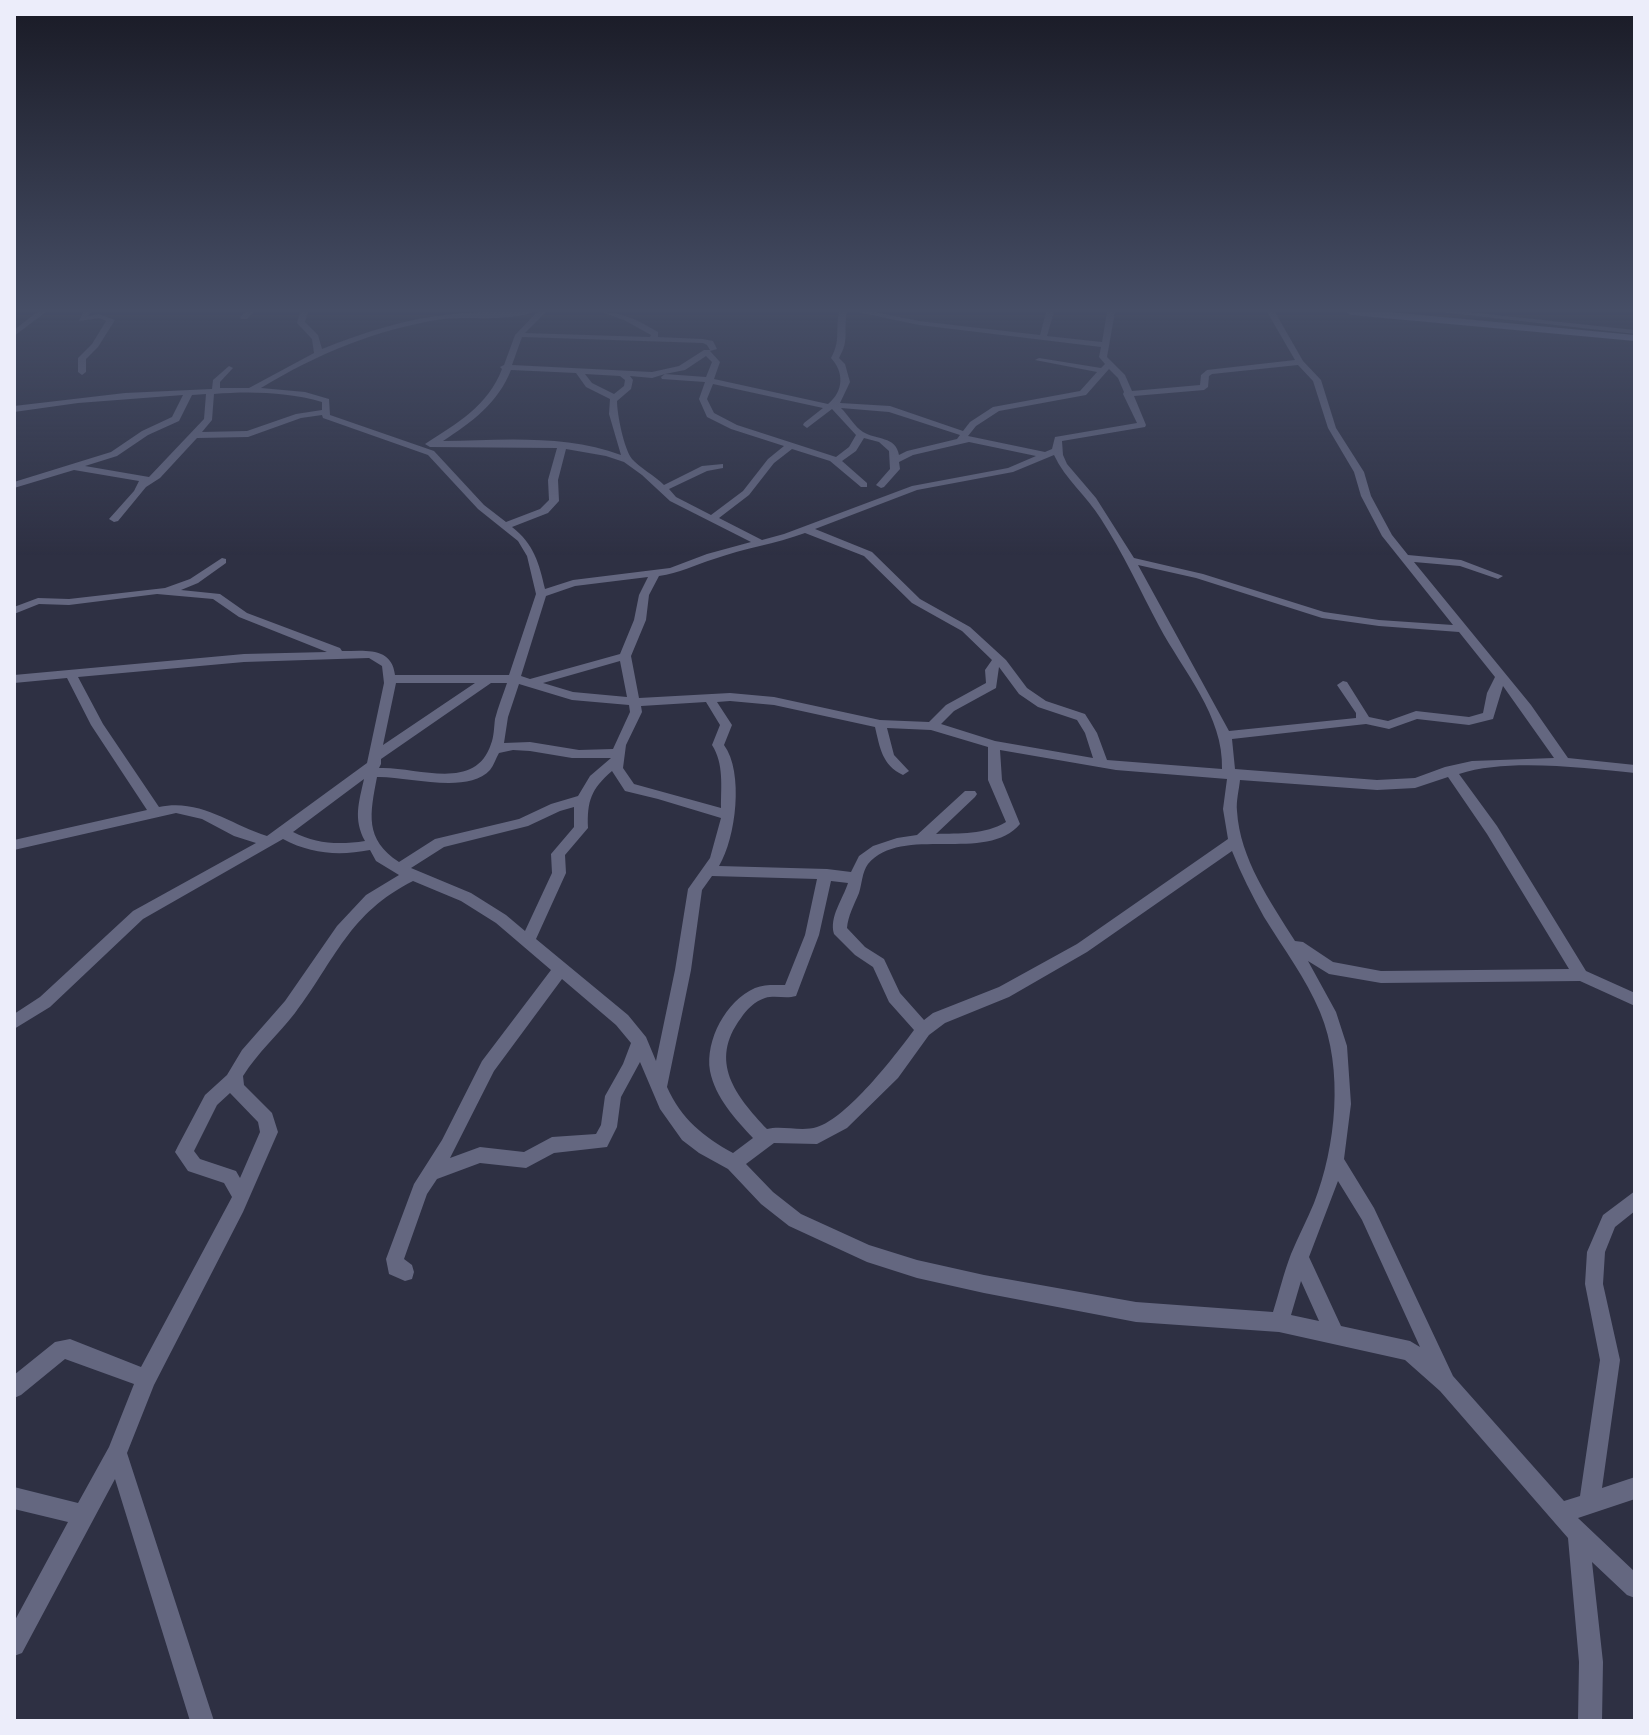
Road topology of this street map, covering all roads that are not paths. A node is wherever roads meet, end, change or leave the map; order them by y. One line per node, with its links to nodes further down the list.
1 (213, 392): 19 (street)
2 (188, 393): 16 (street); 29 (street)
3 (290, 393): 17 (street)
4 (494, 393): 22 (street)
5 (605, 393): 14 (street)
6 (621, 393): 14 (street)
7 (705, 393): 23 (street)
8 (768, 393): 15 (street)
9 (840, 393): 15 (street)
10 (1083, 393): 21 (street)
11 (1138, 393): 13 (street)
12 (1321, 393): 41 (street)
13 (1127, 394): 25 (street)
14 (615, 398): 26 (street)
15 (832, 406): 18 (street); 20 (street); 21 (street)
16 (14, 409)
17 (324, 412): 19 (street); 22 (street)
18 (807, 425)
19 (195, 435): 31 (street)
20 (861, 435): 27 (street); 28 (street)
21 (963, 437): 25 (street); 28 (street)
22 (427, 446): 24 (street); 38 (street)
23 (790, 446): 27 (street); 37 (street)
24 (562, 447): 26 (street); 38 (street)
25 (1052, 452): 39 (street); 42 (street)
26 (628, 461): 35 (street)
27 (836, 461): 33 (street)
28 (895, 461): 34 (street)
29 (73, 466): 31 (street); 32 (street)
30 (720, 466): 35 (street)
31 (145, 484): 36 (street)
32 (14, 485)
33 (864, 485)
34 (881, 485)
35 (664, 488): 37 (street)
36 (114, 519)
37 (712, 519): 40 (street)
38 (505, 526): 47 (street)
39 (807, 530): 40 (street); 52 (street)
40 (762, 544): 44 (street)
41 (1406, 558): 45 (street); 49 (street)
42 (1131, 560): 49 (street); 66 (street)
43 (222, 561): 46 (street)
44 (655, 574): 47 (street); 51 (street)
45 (1498, 576)
46 (168, 591): 48 (street); 50 (street)
47 (541, 594): 58 (street)
48 (14, 611)
49 (1461, 629): 54 (street)
50 (346, 654): 53 (street); 57 (street)
51 (625, 656): 59 (street); 62 (street)
52 (998, 660): 65 (street); 72 (street)
53 (71, 674): 56 (street); 79 (street)
54 (1501, 677): 63 (street); 70 (street)
55 (490, 678): 57 (street); 58 (street); 71 (street)
56 (14, 679)
57 (391, 679): 71 (street)
58 (516, 679): 59 (street); 68 (street)
59 (530, 683): 62 (street)
60 (1343, 685): 63 (street)
61 (709, 698): 62 (street); 64 (street); 80 (street)
62 (636, 702): 69 (street)
63 (1364, 720): 66 (street)
64 (880, 724): 65 (street); 75 (street)
65 (932, 726): 67 (street)
66 (1225, 736): 76 (street)
67 (994, 745): 72 (street); 82 (street)
68 (497, 749): 69 (street); 71 (street)
69 (618, 756): 78 (street); 80 (street)
70 (1564, 762): 73 (street); 74 (street)
71 (375, 764): 81 (street); 85 (street)
72 (1102, 764): 76 (street)
73 (1635, 769)
74 (1450, 770): 76 (street); 94 (street)
75 (903, 771)
76 (1231, 773): 83 (street)
77 (970, 794): 82 (street)
78 (580, 801): 87 (street); 92 (street)
79 (155, 812): 84 (street); 86 (street)
80 (728, 815): 88 (street)
81 (282, 832): 84 (street); 85 (street)
82 (922, 840): 90 (street)
83 (1236, 841): 91 (street); 97 (street)
84 (269, 842): 96 (street)
85 (374, 844): 87 (street)
86 (14, 845)
87 (407, 871): 92 (street); 99 (street)
88 (709, 871): 89 (street); 100 (street)
89 (827, 874): 90 (street); 101 (street)
90 (857, 878): 97 (street)
91 (1289, 938): 94 (street); 102 (street)
92 (528, 940): 93 (street)
93 (561, 968): 98 (street); 104 (street)
94 (1581, 975): 95 (street)
95 (1635, 1000)
96 (14, 1022)
97 (923, 1030): 101 (street)
98 (640, 1042): 100 (street); 104 (street)
99 (234, 1079): 105 (street); 105 (street)
100 (659, 1087): 103 (street)
101 (764, 1138): 103 (street)
102 (1334, 1158): 107 (street); 112 (street)
103 (734, 1163): 109 (street)
104 (431, 1173): 108 (street)
105 (241, 1196): 111 (street)
106 (1635, 1200): 117 (street)
107 (1299, 1257): 109 (street); 110 (street)
108 (405, 1272)
109 (1279, 1322): 110 (street)
110 (1336, 1336): 112 (street)
111 (146, 1379): 113 (street); 114 (street)
112 (1447, 1384): 118 (street)
113 (14, 1388)
114 (117, 1453): 119 (street); 123 (street)
115 (1635, 1488): 117 (street)
116 (14, 1498): 119 (street)
117 (1590, 1502): 118 (street)
118 (1561, 1513): 120 (street)
119 (82, 1515): 122 (street)
120 (1578, 1534): 121 (street); 124 (street)
121 (1635, 1587)
122 (14, 1645)
123 (202, 1721)
124 (1590, 1721)

